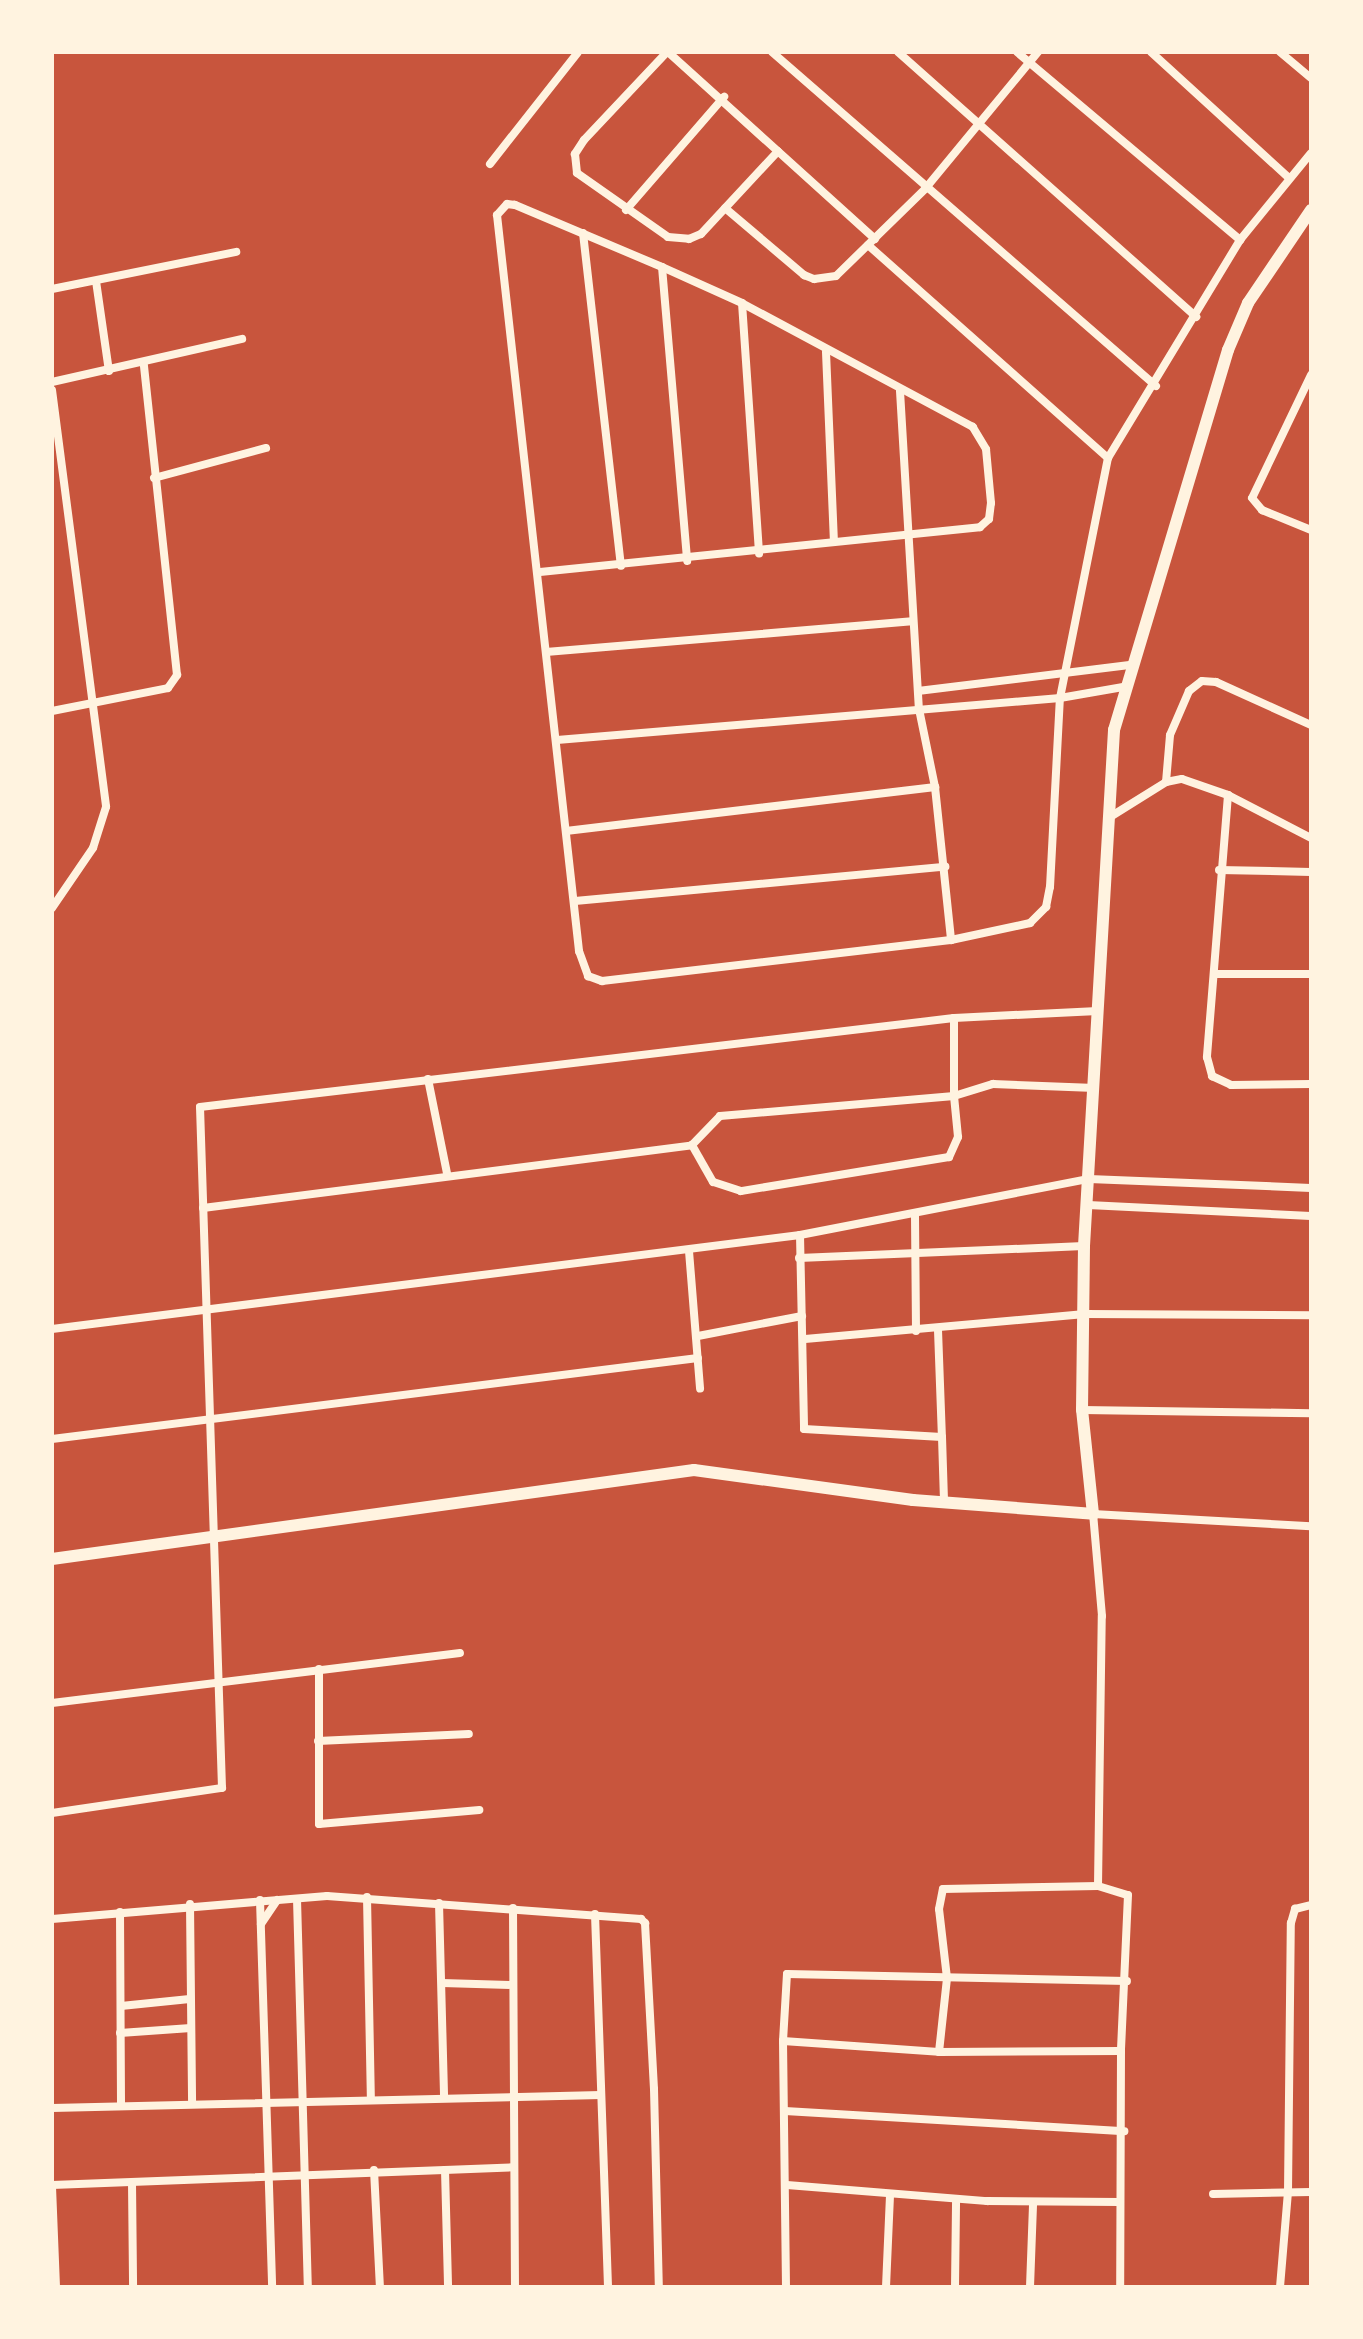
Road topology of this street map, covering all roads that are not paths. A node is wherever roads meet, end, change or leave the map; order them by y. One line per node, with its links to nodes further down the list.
1 (578, 52): 15 (street)
2 (668, 52): 11 (street); 19 (street)
3 (772, 52): 17 (street)
4 (898, 52): 12 (street)
5 (1017, 52): 9 (street)
6 (1038, 52): 9 (street)
7 (1151, 52): 16 (street)
8 (1280, 52): 10 (street)
9 (1028, 62): 12 (street); 22 (street)
10 (1311, 78)
11 (724, 97): 13 (street); 19 (street)
12 (980, 126): 17 (street); 29 (street)
13 (778, 151): 18 (street); 23 (street)
14 (1311, 153): 16 (street)
15 (490, 164)
16 (1288, 177): 22 (street)
17 (925, 189): 23 (street); 36 (street)
18 (725, 208): 19 (street); 23 (street)
19 (626, 210)
20 (1311, 210): 51 (street)
21 (583, 233): 25 (street); 47 (street); 48 (street)
22 (1240, 240): 29 (street)
23 (872, 242): 40 (street)
24 (236, 252): 26 (street)
25 (662, 267): 28 (street); 46 (street)
26 (96, 281): 27 (street); 33 (street)
27 (52, 289)
28 (742, 303): 31 (street); 45 (street)
29 (1196, 317): 36 (street)
30 (242, 339): 32 (street)
31 (826, 352): 38 (street); 44 (street)
32 (144, 364): 33 (street); 41 (street)
33 (109, 371): 35 (street)
34 (1311, 375): 42 (street)
35 (52, 382)
36 (1156, 386): 40 (street)
37 (52, 390): 56 (street)
38 (900, 391): 43 (street); 43 (street)
39 (266, 448): 41 (street)
40 (1108, 458): 52 (street)
41 (154, 478): 56 (street)
42 (1311, 530)
43 (910, 535): 44 (street); 49 (street)
44 (834, 541): 45 (street)
45 (759, 553): 46 (street)
46 (687, 561): 47 (street)
47 (621, 566): 48 (street)
48 (540, 572): 50 (street)
49 (912, 621): 50 (street); 54 (street)
50 (546, 652): 60 (street)
51 (1129, 665): 52 (street); 53 (street)
52 (1064, 676): 54 (street); 55 (street)
53 (1123, 687): 55 (street); 64 (street)
54 (918, 691): 57 (street)
55 (1060, 698): 57 (street); 72 (street)
56 (94, 702): 58 (street); 71 (street)
57 (919, 709): 60 (street); 62 (street)
58 (52, 711)
59 (1311, 725): 61 (street)
60 (557, 740): 65 (street)
61 (1166, 782): 63 (street); 64 (street)
62 (935, 787): 65 (street); 67 (street)
63 (1228, 795): 66 (street); 68 (street)
64 (1110, 817): 75 (street)
65 (566, 831): 70 (street)
66 (1311, 838)
67 (945, 867): 70 (street); 72 (street)
68 (1219, 870): 69 (street); 73 (street)
69 (1311, 872)
70 (575, 901): 72 (street)
71 (52, 908)
72 (951, 940)
73 (1214, 974): 74 (street); 78 (street)
74 (1311, 974)
75 (1098, 1011): 76 (street); 79 (street)
76 (954, 1018): 77 (street); 80 (street)
77 (428, 1079): 82 (street); 86 (street)
78 (1311, 1084)
79 (1096, 1088): 80 (street); 83 (street)
80 (954, 1096): 81 (street); 81 (street)
81 (692, 1145): 82 (street)
82 (447, 1173): 86 (street)
83 (1089, 1179): 84 (street); 85 (street); 87 (street)
84 (1311, 1188)
85 (1088, 1205): 88 (street); 90 (street)
86 (203, 1208): 94 (street)
87 (915, 1216): 89 (street); 92 (street)
88 (1311, 1216)
89 (800, 1235): 91 (street); 93 (street)
90 (1084, 1246): 92 (street); 95 (street)
91 (689, 1251): 94 (street); 101 (street)
92 (918, 1251): 93 (street); 100 (street)
93 (799, 1258): 97 (street)
94 (203, 1310): 98 (street); 107 (street)
95 (1085, 1314): 96 (street); 99 (street); 105 (street)
96 (1311, 1315)
97 (802, 1316): 101 (street); 102 (street)
98 (52, 1329)
99 (938, 1330): 100 (street); 108 (street)
100 (916, 1331): 102 (street)
101 (698, 1336): 103 (street)
102 (805, 1339): 108 (street)
103 (698, 1358): 104 (street); 107 (street)
104 (700, 1389)
105 (1082, 1410): 106 (street); 111 (street)
106 (1311, 1413)
107 (210, 1418): 109 (street); 113 (street)
108 (942, 1437): 110 (street)
109 (52, 1439)
110 (944, 1502): 111 (street); 113 (street)
111 (1093, 1514): 112 (street); 123 (street)
112 (1311, 1526)
113 (213, 1538): 114 (street); 117 (street)
114 (52, 1559)
115 (460, 1653): 116 (street)
116 (319, 1669): 117 (street); 120 (street)
117 (219, 1681): 118 (street); 122 (street)
118 (52, 1703)
119 (469, 1734): 120 (street)
120 (318, 1741): 121 (street)
121 (479, 1810)
122 (52, 1813)
123 (1098, 1886): 136 (street); 137 (street)
124 (367, 1897): 125 (street); 128 (street); 150 (street)
125 (297, 1899): 127 (street); 151 (street)
126 (260, 1900): 127 (street); 129 (street); 135 (street)
127 (277, 1900): 135 (street)
128 (439, 1903): 131 (street); 138 (street)
129 (190, 1904): 132 (street); 140 (street)
130 (1311, 1905): 166 (street)
131 (513, 1908): 133 (street); 139 (street)
132 (120, 1912): 134 (street); 141 (street)
133 (595, 1914): 149 (street); 182 (street)
134 (52, 1919)
135 (261, 1925): 152 (street)
136 (947, 1978): 137 (street); 144 (street); 146 (street)
137 (1127, 1981): 145 (street)
138 (442, 1983): 139 (street); 147 (street)
139 (513, 1985): 148 (street)
140 (190, 1999): 141 (street); 142 (street)
141 (121, 2006): 143 (street)
142 (191, 2028): 143 (street); 153 (street)
143 (120, 2033): 154 (street)
144 (783, 2041): 146 (street); 156 (street)
145 (1121, 2051): 146 (street); 157 (street)
146 (939, 2052)
147 (444, 2095): 148 (street); 150 (street)
148 (514, 2095): 149 (street); 158 (street)
149 (601, 2095): 181 (street)
150 (371, 2097): 151 (street)
151 (300, 2099): 152 (street); 161 (street)
152 (264, 2100): 153 (street); 162 (street)
153 (192, 2101): 154 (street)
154 (121, 2106): 155 (street)
155 (52, 2108)
156 (785, 2111): 157 (street); 164 (street)
157 (1124, 2131): 171 (street)
158 (514, 2167): 160 (street); 180 (street)
159 (374, 2170): 160 (street); 161 (street); 178 (street)
160 (445, 2170): 179 (street)
161 (301, 2172): 162 (street); 177 (street)
162 (265, 2175): 163 (street); 176 (street)
163 (132, 2183): 165 (street); 175 (street)
164 (787, 2185): 169 (street); 183 (street)
165 (52, 2186): 173 (street)
166 (1288, 2192): 167 (street); 168 (street); 188 (street)
167 (1311, 2192)
168 (1213, 2194)
169 (890, 2195): 170 (street); 184 (street)
170 (956, 2200): 172 (street); 185 (street)
171 (1120, 2202): 172 (street); 187 (street)
172 (1033, 2204): 186 (street)
173 (53, 2254): 174 (street)
174 (56, 2287)
175 (133, 2287)
176 (272, 2287)
177 (308, 2287)
178 (380, 2287)
179 (448, 2287)
180 (515, 2287)
181 (608, 2287)
182 (659, 2287)
183 (786, 2287)
184 (886, 2287)
185 (955, 2287)
186 (1030, 2287)
187 (1120, 2287)
188 (1280, 2287)

